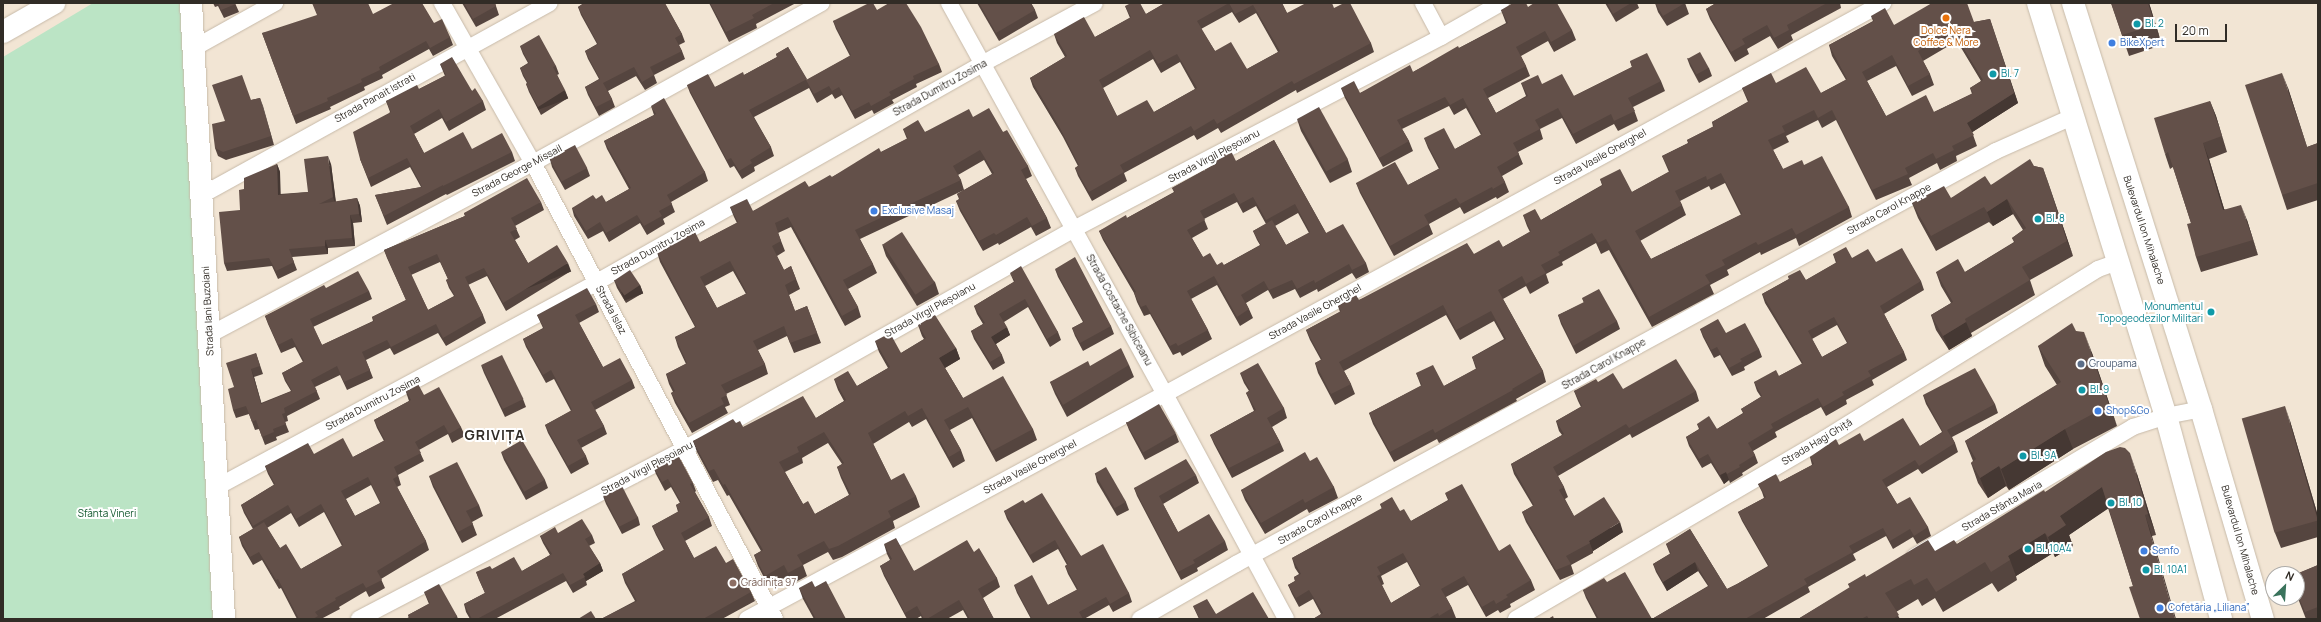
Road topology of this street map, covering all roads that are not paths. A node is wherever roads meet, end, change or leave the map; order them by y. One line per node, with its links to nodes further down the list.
1 (54, 3): 14 (main road)
2 (191, 3): 17 (main road, Strada Iani Buzoiani)
3 (275, 3): 17 (street)
4 (442, 3): 16 (street, Strada Islaz)
5 (550, 3): 16 (street, Strada Panait Istrati)
6 (822, 3): 20 (street, Strada George Missail)
7 (949, 3): 18 (street, Strada Costache Sibiceanu)
8 (1095, 3): 18 (street, Strada Dumitru Zosima)
9 (1423, 3): 15 (street)
10 (1501, 3): 15 (street, Strada Virgil Pleșoianu)
11 (1882, 3): 26 (street, Strada Vasile Gherghel)
12 (2038, 3): 19 (main road)
13 (2073, 3): 27 (main road, Bulevardul Ion Mihalache)
14 (3, 32)
15 (1441, 37): 22 (street, Strada Virgil Pleșoianu)
16 (466, 47): 20 (street, Strada Islaz); 21 (street, Strada Panait Istrati)
17 (194, 48): 21 (main road, Strada Iani Buzoiani)
18 (982, 64): 22 (street, Strada Costache Sibiceanu); 24 (street, Strada Dumitru Zosima)
19 (2072, 117): 23 (main road); 31 (street, Strada Carol Knappe)
20 (533, 162): 24 (street, Strada Islaz); 25 (street, Strada George Missail)
21 (202, 195): 25 (main road, Strada Iani Buzoiani)
22 (1074, 229): 26 (street, Strada Costache Sibiceanu); 29 (street, Strada Virgil Pleșoianu)
23 (2117, 262): 28 (main road); 39 (street, Strada Hagi Ghiță)
24 (596, 282): 29 (street, Strada Islaz); 30 (street, Strada Dumitru Zosima)
25 (210, 335): 30 (main road, Strada Iani Buzoiani)
26 (1165, 394): 31 (street, Strada Costache Sibiceanu); 33 (street, Strada Vasile Gherghel)
27 (2201, 409): 28 (street, Strada Sfânta Maria); 41 (main road, Bulevardul Ion Mihalache)
28 (2166, 416): 32 (street, Strada Sfânta Maria); 40 (main road)
29 (684, 448): 33 (street, Strada Islaz); 35 (street, Strada Virgil Pleșoianu)
30 (217, 487): 34 (main road, Strada Iani Buzoiani)
31 (1252, 556): 37 (street, Strada Carol Knappe); 38 (street, Strada Costache Sibiceanu)
32 (1903, 564)
33 (772, 613): 36 (street, Strada Vasile Gherghel)
34 (224, 619)
35 (359, 619)
36 (747, 619)
37 (1140, 619)
38 (1286, 619)
39 (1516, 619)
40 (2221, 619)
41 (2263, 619)

